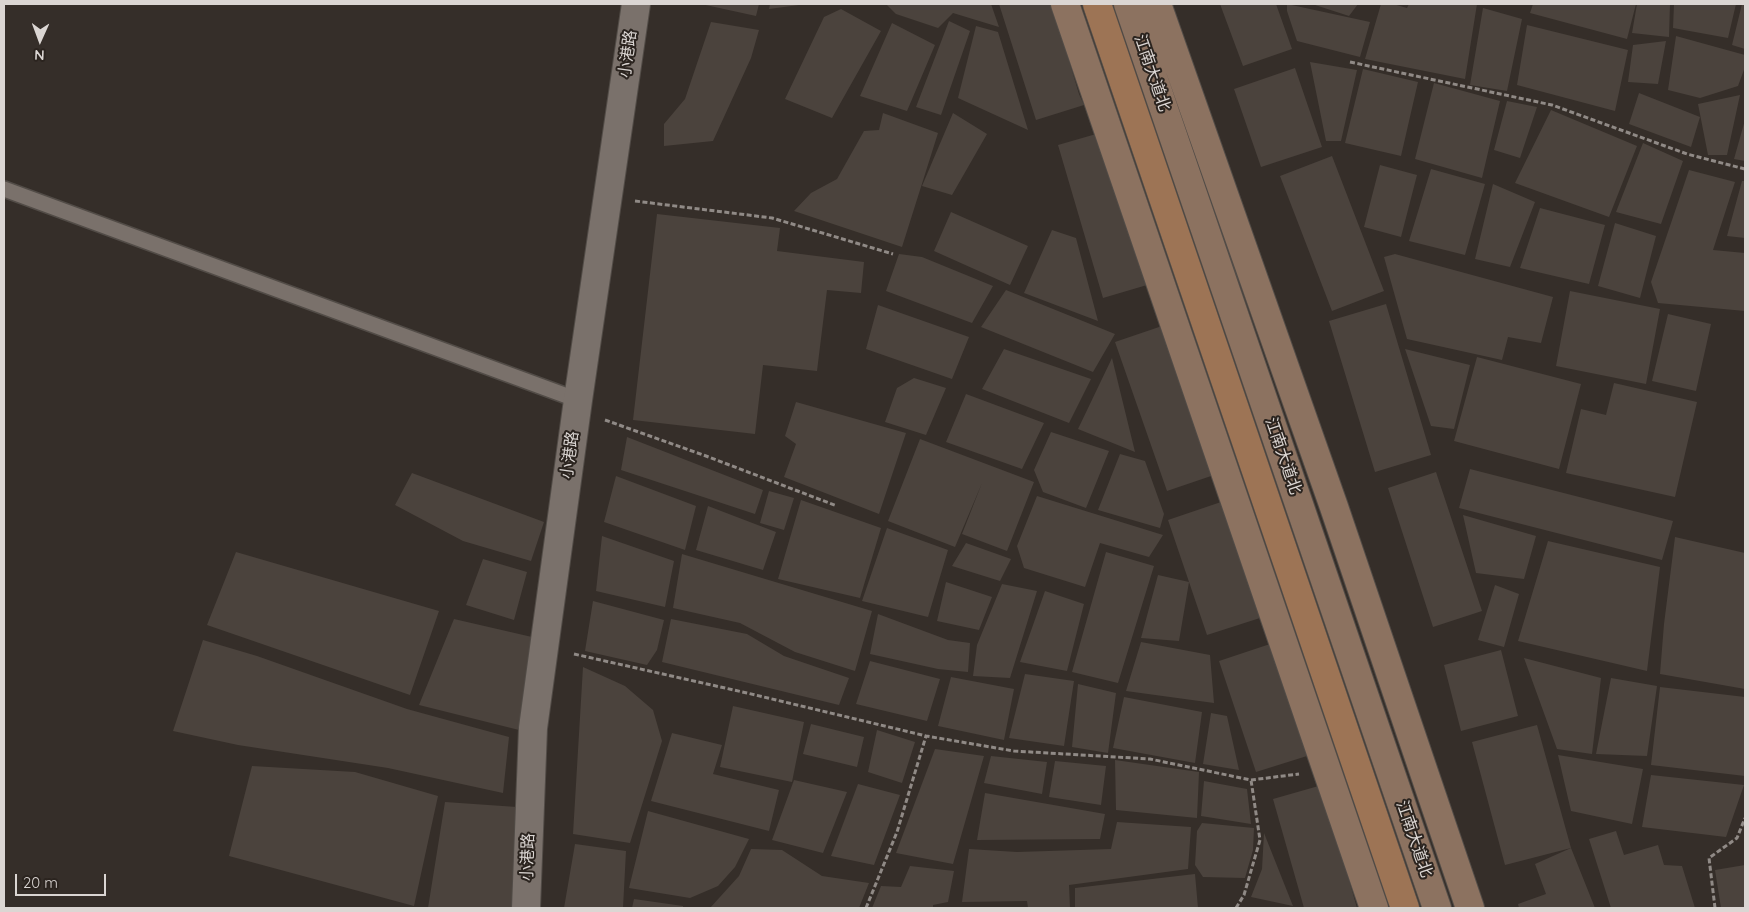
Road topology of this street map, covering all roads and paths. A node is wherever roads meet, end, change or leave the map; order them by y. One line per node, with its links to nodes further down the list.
1 (636, 4): 9 (street, 小港路)
2 (1065, 4): 15 (main road)
3 (1097, 4): 22 (main road, 江南大道北)
4 (1128, 4): 23 (main road, 江南大道北)
5 (1157, 4): 24 (main road)
6 (1350, 62): 7 (path)
7 (1745, 169)
8 (4, 189): 11 (lane)
9 (607, 197): 10 (path); 11 (street, 小港路)
10 (893, 254)
11 (577, 405): 12 (path); 13 (street, 小港路)
12 (837, 506)
13 (544, 646): 14 (path); 18 (street, 小港路)
14 (926, 736): 16 (path); 19 (path)
15 (1327, 770): 16 (path); 21 (main road)
16 (1251, 780): 20 (path)
17 (1745, 818): 25 (path)
18 (526, 908)
19 (866, 908)
20 (1236, 908)
21 (1374, 908)
22 (1405, 908)
23 (1437, 908)
24 (1470, 908)
25 (1715, 908)

